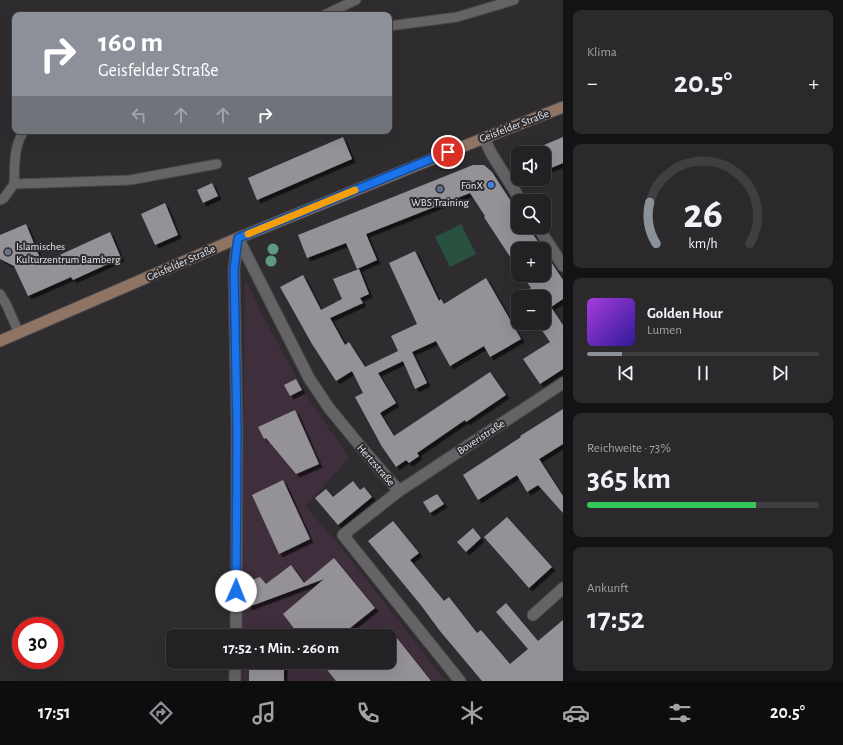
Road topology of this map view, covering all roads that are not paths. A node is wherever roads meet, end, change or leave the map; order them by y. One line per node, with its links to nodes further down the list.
1 (356, 0): 3 (lane)
2 (514, 0): 4 (lane)
3 (330, 12)
4 (392, 26)
5 (563, 106): 7 (main road, Geisfelder Straße)
6 (22, 134): 9 (lane)
7 (484, 138): 10 (street); 13 (main road, Geisfelder Straße)
8 (217, 164): 9 (lane)
9 (14, 184): 11 (lane)
10 (516, 194)
11 (0, 200)
12 (543, 234): 14 (street)
13 (238, 238): 16 (main road, Geisfelder Straße); 19 (street, Hertzstraße); 22 (street)
14 (561, 258)
15 (0, 294): 16 (lane)
16 (19, 333): 17 (main road, Geisfelder Straße)
17 (0, 341)
18 (563, 383): 19 (street, Boveristraße)
19 (399, 491): 25 (street, Hertzstraße)
20 (563, 588): 21 (street)
21 (533, 615)
22 (236, 629)
23 (235, 669): 24 (street)
24 (235, 681)
25 (460, 681)

